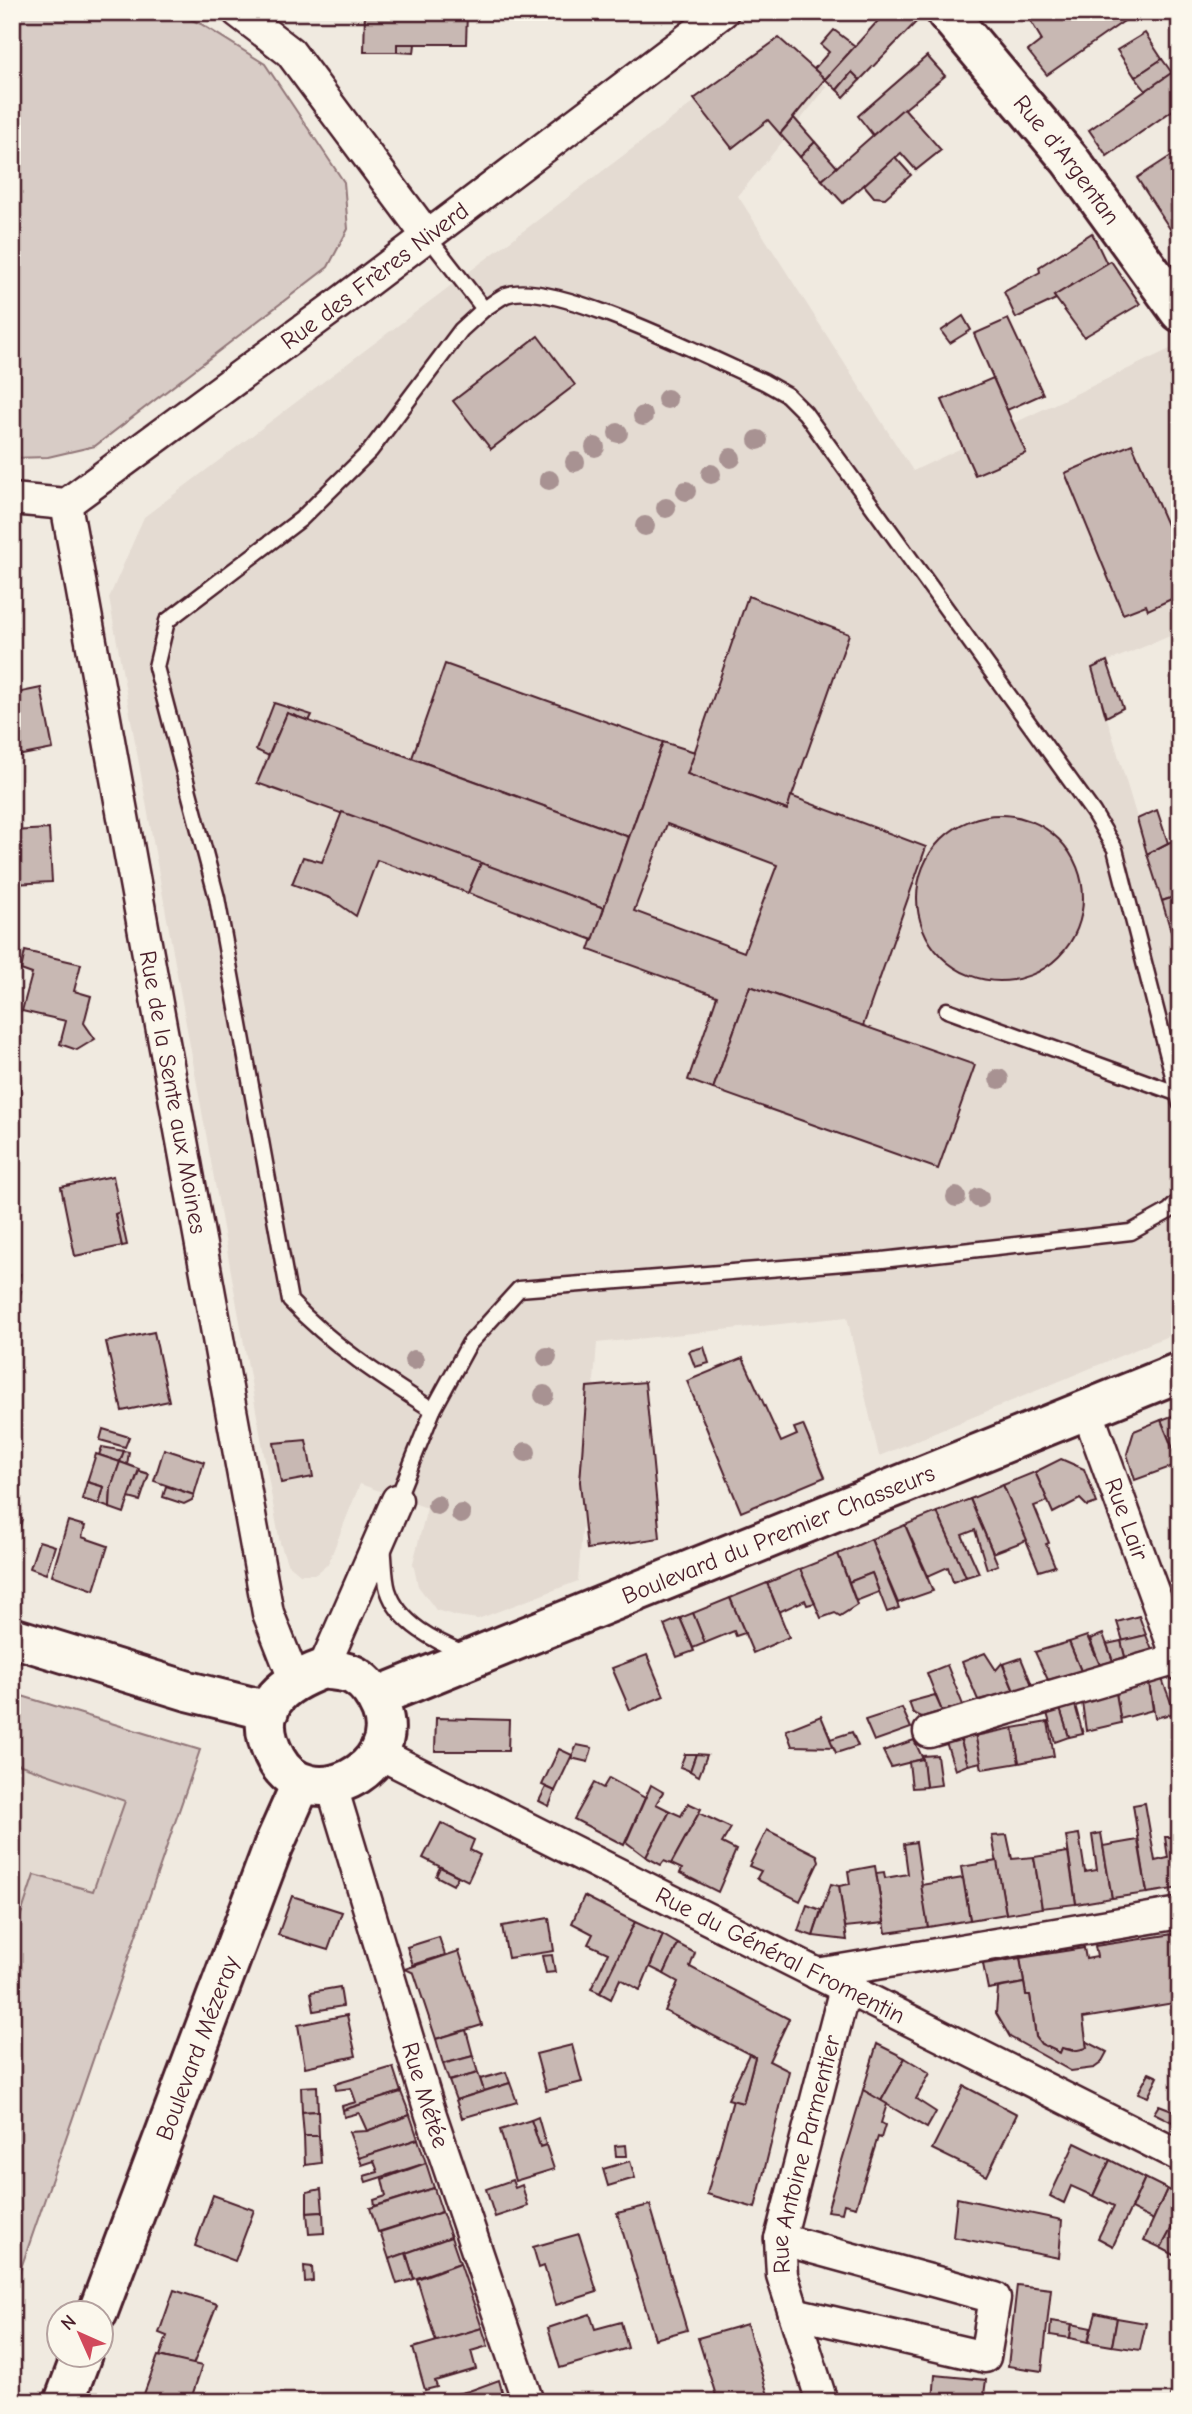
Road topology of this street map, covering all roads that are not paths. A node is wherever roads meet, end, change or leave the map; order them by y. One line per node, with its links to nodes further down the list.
1 (238, 12): 4 (street)
2 (723, 12): 4 (street, Rue des Frères Niverd)
3 (946, 12): 6 (main road, Rue d'Argentan)
4 (428, 237): 5 (lane); 8 (street, Rue des Frères Niverd)
5 (484, 309): 10 (lane); 13 (lane)
6 (1180, 312)
7 (12, 499): 8 (street)
8 (66, 504): 20 (street, Rue de la Sente aux Moines)
9 (947, 1010): 10 (lane)
10 (1178, 1098)
11 (1180, 1200): 13 (lane)
12 (1180, 1372): 14 (main road, Boulevard du Premier Chasseurs)
13 (433, 1410): 15 (lane)
14 (1087, 1410): 18 (main road, Boulevard du Premier Chasseurs); 19 (street, Rue Lair)
15 (397, 1500): 16 (street)
16 (382, 1538): 18 (lane); 20 (street)
17 (12, 1637): 22 (main road)
18 (477, 1658): 21 (main road, Boulevard du Premier Chasseurs)
19 (1179, 1662): 23 (street)
20 (309, 1674): 21 (main road); 22 (main road)
21 (376, 1697): 24 (main road)
22 (269, 1711): 25 (main road)
23 (929, 1732)
24 (380, 1754): 25 (main road); 27 (street, Rue du Général Fromentin)
25 (316, 1785): 31 (main road, Boulevard Mézeray); 35 (street, Rue Métée)
26 (1180, 1913): 27 (street)
27 (817, 1974): 28 (street, Rue du Général Fromentin)
28 (845, 1988): 29 (street, Rue du Général Fromentin); 30 (street, Rue Antoine Parmentier)
29 (1180, 2156)
30 (780, 2239): 32 (street, Rue Antoine Parmentier); 32 (street)
31 (103, 2298)
32 (794, 2313): 36 (street, Rue Antoine Parmentier)
33 (77, 2368): 34 (main road)
34 (64, 2402)
35 (528, 2402)
36 (822, 2402)

